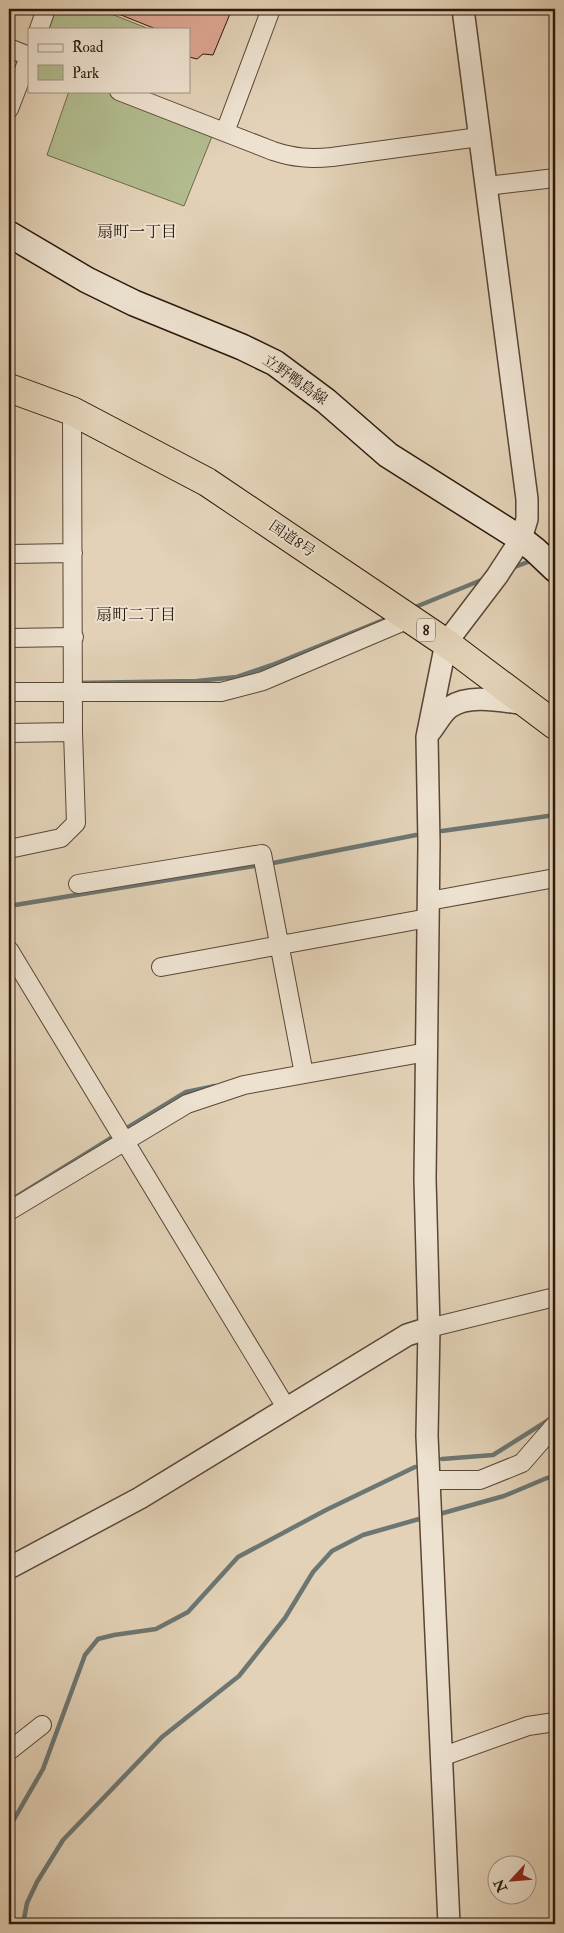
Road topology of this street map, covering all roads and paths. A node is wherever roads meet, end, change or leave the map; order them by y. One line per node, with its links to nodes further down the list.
1 (46, 9): 4 (street)
2 (271, 9): 10 (street)
3 (463, 9): 11 (street)
4 (39, 28)
5 (9, 48): 6 (street)
6 (28, 56)
7 (28, 59): 9 (street)
8 (122, 92): 10 (street)
9 (9, 108)
10 (225, 132): 11 (street)
11 (479, 137): 13 (street)
12 (555, 178): 13 (street)
13 (487, 186): 17 (street)
14 (9, 234): 17 (main road, 立野鴨島線)
15 (9, 388): 16 (highway, 国道8号 / 8)
16 (72, 412): 18 (street); 21 (highway, 国道8号 / 8)
17 (537, 545): 20 (main road, 立野鴨島線); 24 (street)
18 (73, 553): 19 (street); 22 (street)
19 (9, 554)
20 (555, 569)
21 (409, 619): 24 (highway, 国道8号 / 8); 26 (street)
22 (74, 637): 23 (street); 26 (street)
23 (9, 638)
24 (446, 643): 27 (highway, 国道8号 / 8); 31 (street)
25 (9, 692): 26 (street)
26 (73, 692): 29 (street)
27 (528, 704): 28 (highway, 国道8号 / 8); 31 (street)
28 (555, 725)
29 (72, 732): 30 (street); 32 (street)
30 (9, 733)
31 (427, 737): 35 (street)
32 (9, 849)
33 (555, 878): 35 (street)
34 (78, 884): 36 (street)
35 (428, 910): 36 (street); 39 (street)
36 (279, 945): 38 (street); 40 (street)
37 (9, 950): 41 (street)
38 (161, 967)
39 (427, 1052): 40 (street); 44 (street)
40 (304, 1074): 41 (street)
41 (121, 1135): 42 (street); 45 (street)
42 (9, 1211)
43 (555, 1297): 44 (street)
44 (429, 1328): 45 (street); 47 (street)
45 (286, 1409): 48 (street)
46 (555, 1425): 47 (street)
47 (429, 1480): 52 (street)
48 (9, 1568)
49 (555, 1722): 52 (street)
50 (42, 1725): 51 (street)
51 (9, 1751)
52 (441, 1757): 53 (street)
53 (449, 1924)

